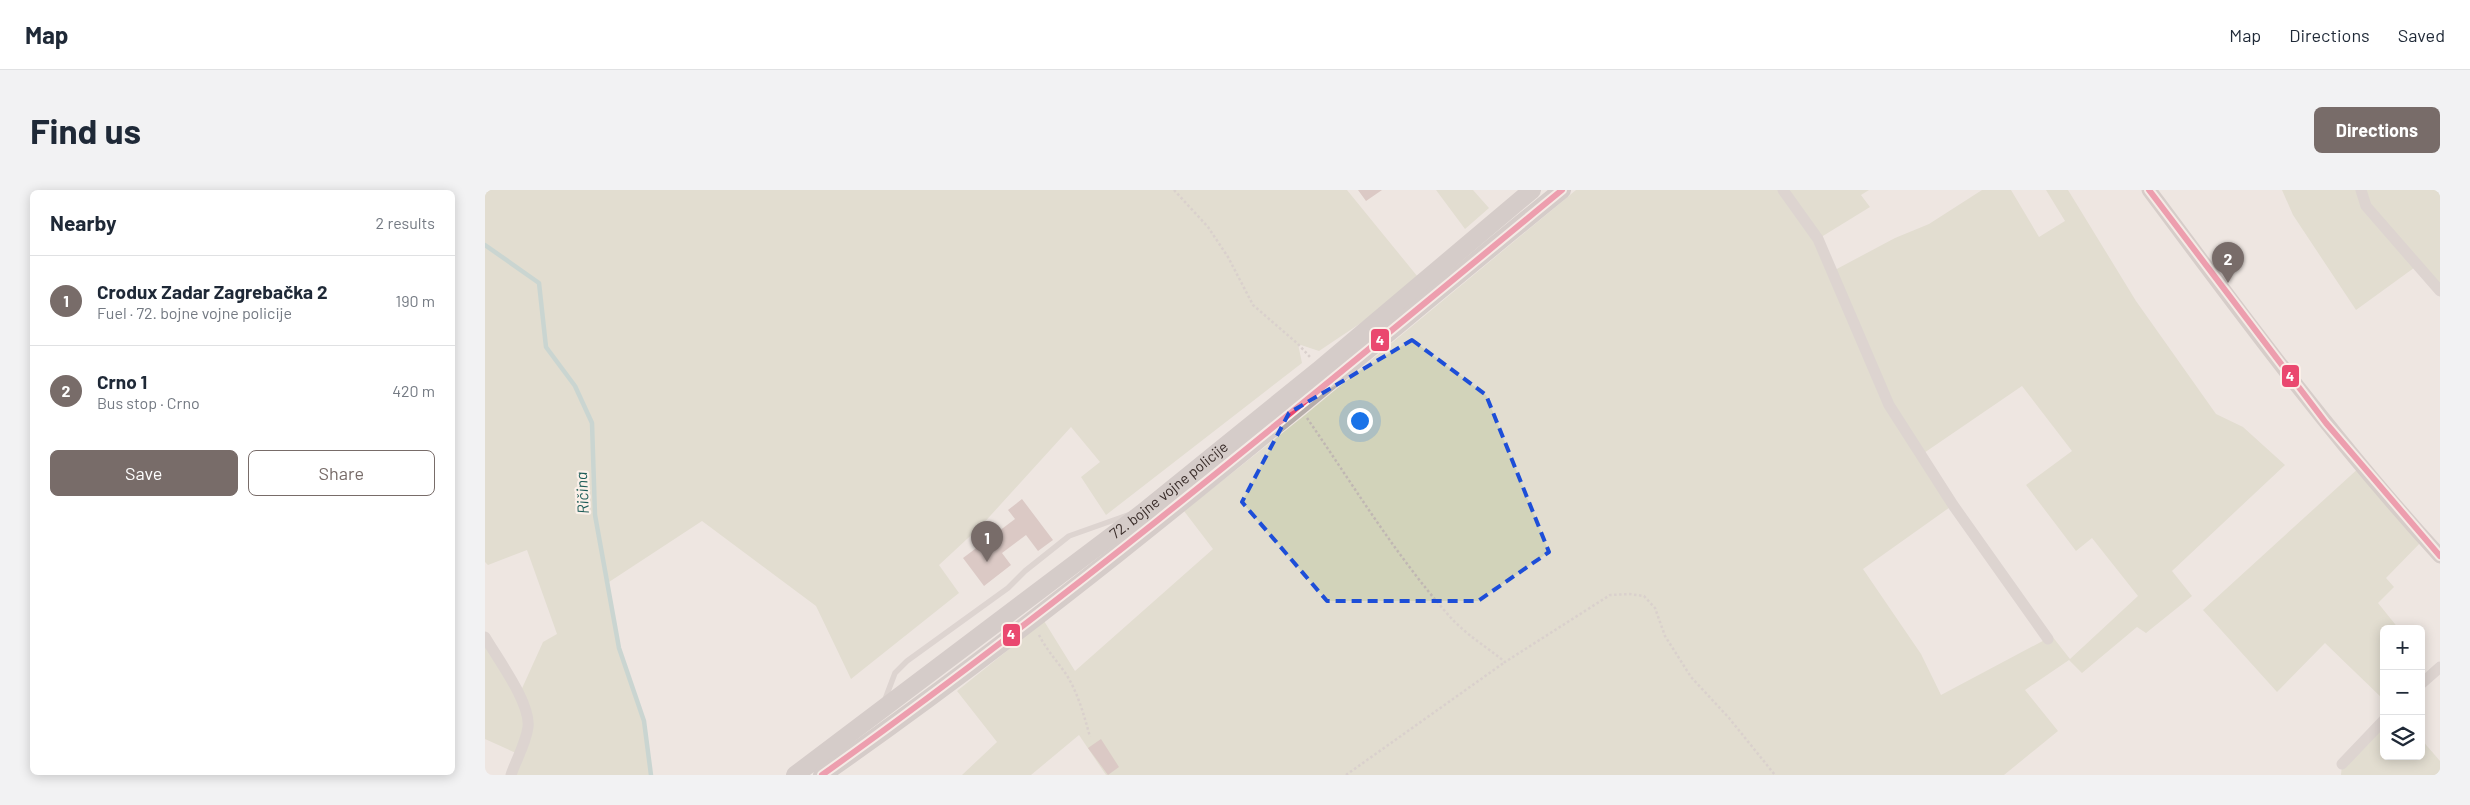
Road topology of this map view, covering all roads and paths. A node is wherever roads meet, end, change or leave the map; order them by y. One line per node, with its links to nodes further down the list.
1 (1174, 190): 8 (path)
2 (1532, 190): 8 (main road, 72. bojne vojne policije)
3 (1562, 190): 9 (main road, 72. bojne vojne policije)
4 (1783, 190): 14 (street)
5 (2149, 190): 11 (street)
6 (2361, 190): 7 (street)
7 (2440, 291)
8 (1320, 368): 10 (main road, 72. bojne vojne policije)
9 (1298, 407): 12 (main road, 72. bojne vojne policije); 15 (path)
10 (1142, 513): 18 (main road, 72. bojne vojne policije); 18 (lane)
11 (2440, 556)
12 (1031, 620): 20 (path); 21 (main road, 72. bojne vojne policije)
13 (485, 637): 24 (street)
14 (2048, 638)
15 (1505, 662): 27 (path); 28 (path)
16 (2440, 667): 17 (street)
17 (2425, 680)
18 (882, 711): 25 (main road, 72. bojne vojne policije)
19 (2380, 724): 22 (street)
20 (1090, 737)
21 (849, 756): 23 (lane); 26 (main road, 72. bojne vojne policije)
22 (2342, 764)
23 (840, 774)
24 (511, 775)
25 (795, 775)
26 (822, 775)
27 (1346, 775)
28 (1775, 775)

